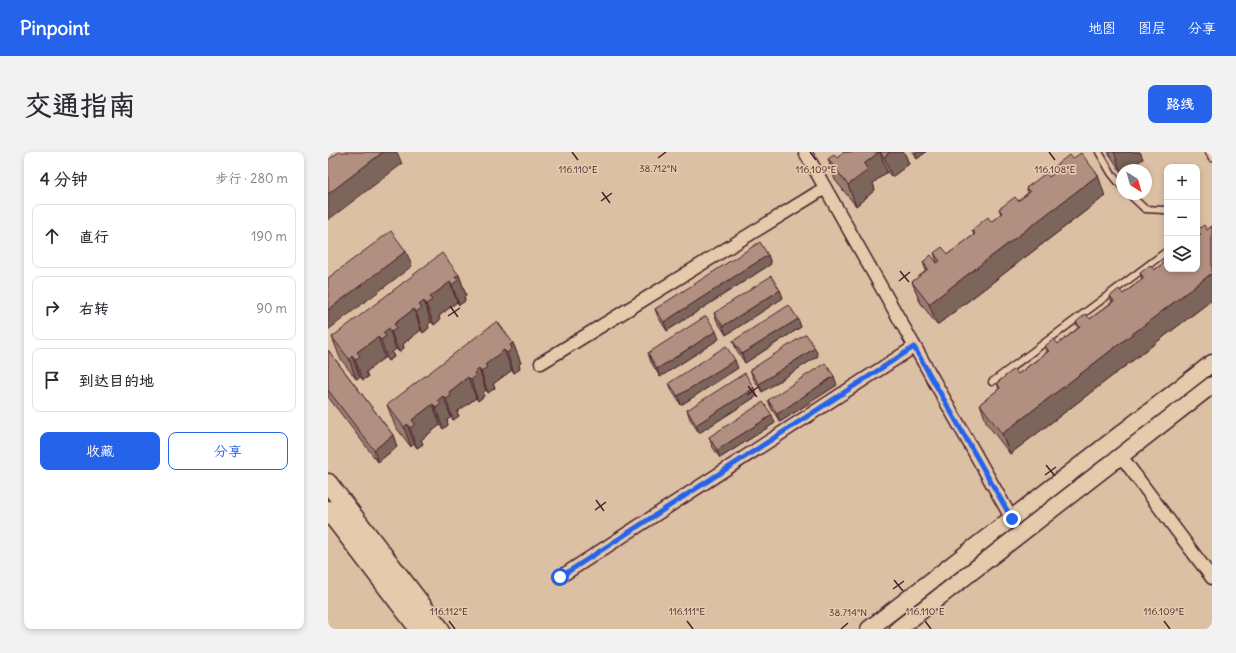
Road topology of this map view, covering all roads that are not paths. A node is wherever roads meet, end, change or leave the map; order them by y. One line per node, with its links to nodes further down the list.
1 (805, 152): 6 (street)
2 (1099, 152): 5 (lane)
3 (1209, 152): 4 (lane)
4 (1212, 158)
5 (1116, 179)
6 (825, 188): 10 (street); 11 (street)
7 (1136, 200): 8 (lane)
8 (1164, 211)
9 (1164, 253): 13 (lane)
10 (914, 347): 18 (street); 19 (street)
11 (541, 363)
12 (1212, 363): 18 (main road)
13 (992, 382)
14 (1212, 385): 15 (main road)
15 (1121, 456): 20 (street); 24 (main road)
16 (328, 483): 22 (main road)
17 (328, 510): 21 (main road)
18 (1012, 519): 23 (main road)
19 (560, 577)
20 (1212, 578)
21 (419, 629)
22 (440, 629)
23 (869, 629)
24 (898, 629)

